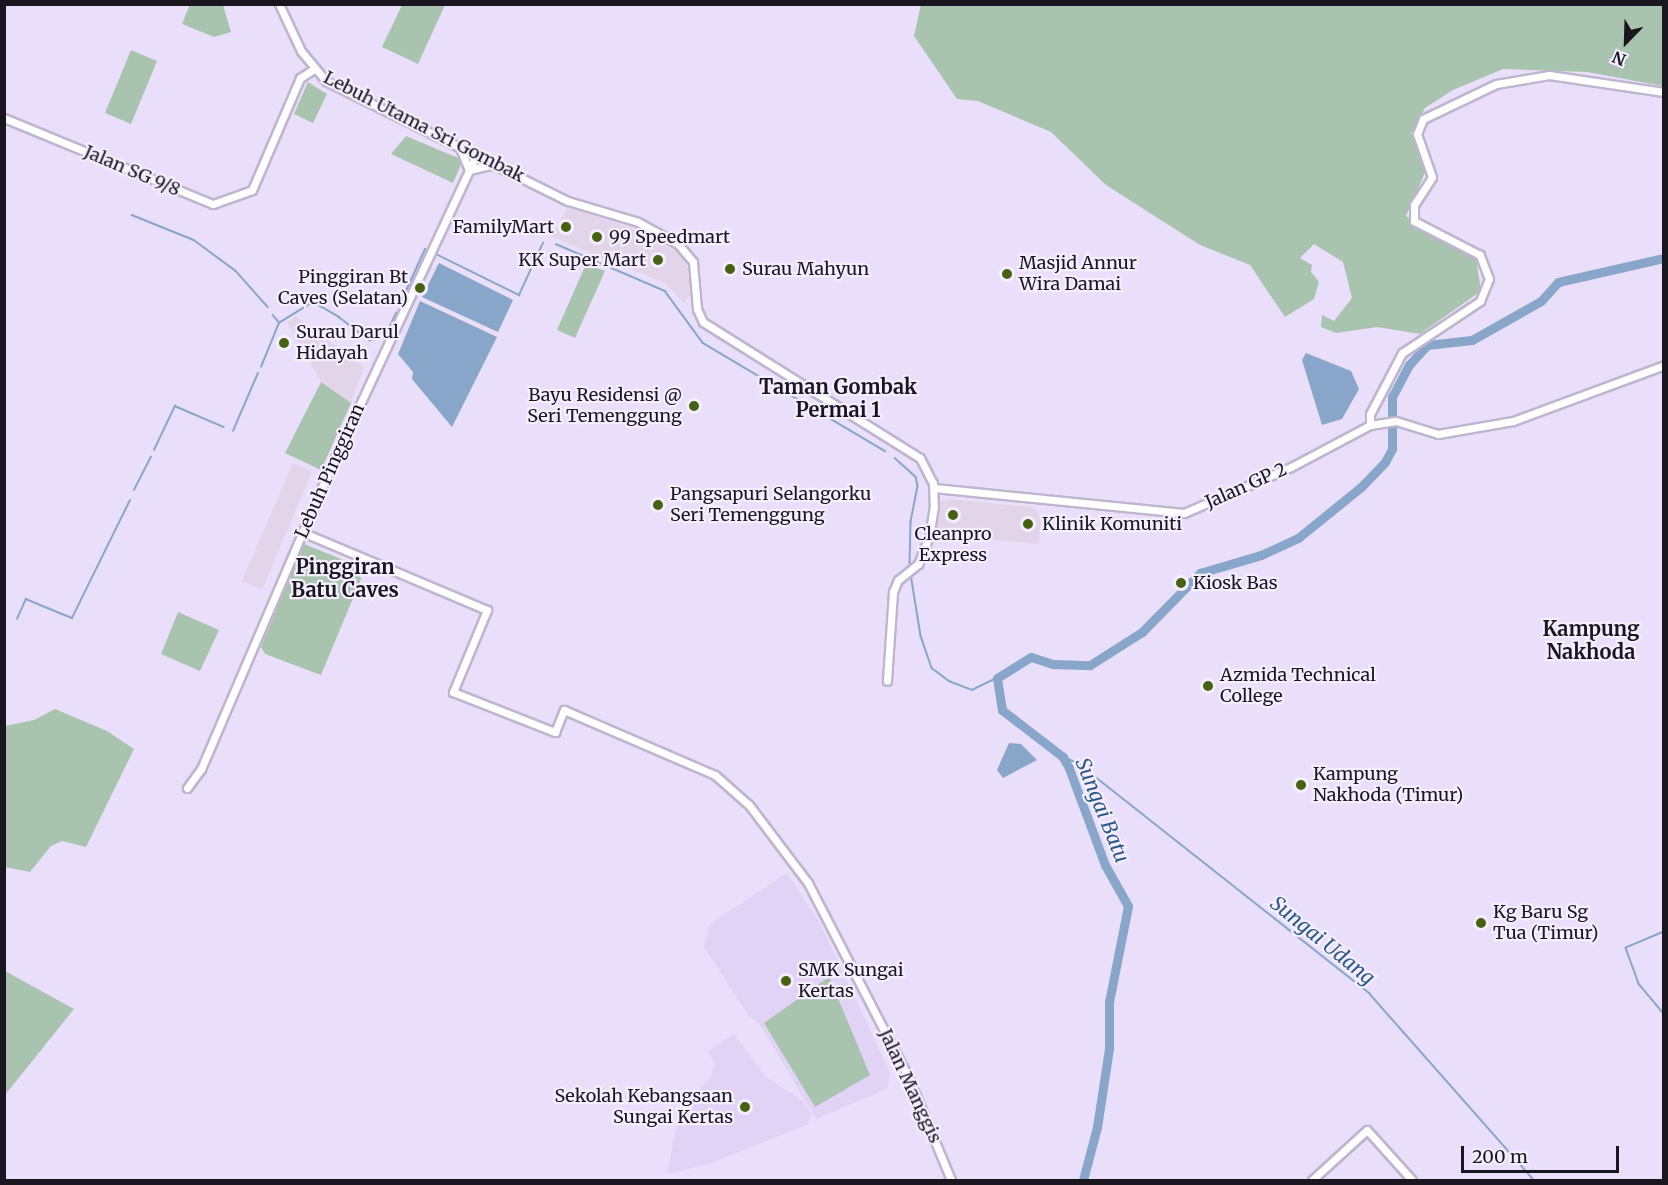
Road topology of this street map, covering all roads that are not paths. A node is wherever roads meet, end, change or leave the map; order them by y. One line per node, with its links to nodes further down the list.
1 (279, 4): 2 (street, Lebuh Utama Sri Gombak)
2 (314, 69): 4 (street, Jalan SG 9/8); 5 (street, Lebuh Utama Sri Gombak)
3 (1664, 92): 10 (street)
4 (4, 118)
5 (459, 146): 6 (street, Lebuh Utama Sri Gombak); 8 (street)
6 (477, 154): 7 (street, Lebuh Utama Sri Gombak); 8 (street, Lebuh Pinggiran)
7 (498, 164): 8 (street); 11 (street, Lebuh Utama Sri Gombak)
8 (469, 170): 12 (street, Lebuh Pinggiran)
9 (1664, 365): 10 (street, Jalan GP 2)
10 (1370, 425): 11 (street, Jalan GP 2)
11 (934, 488): 13 (street)
12 (302, 532): 14 (street, Lebuh Pinggiran); 15 (street, Jalan Manggis)
13 (887, 681)
14 (187, 788)
15 (951, 1180)
16 (1312, 1180): 17 (street)
17 (1412, 1180)

